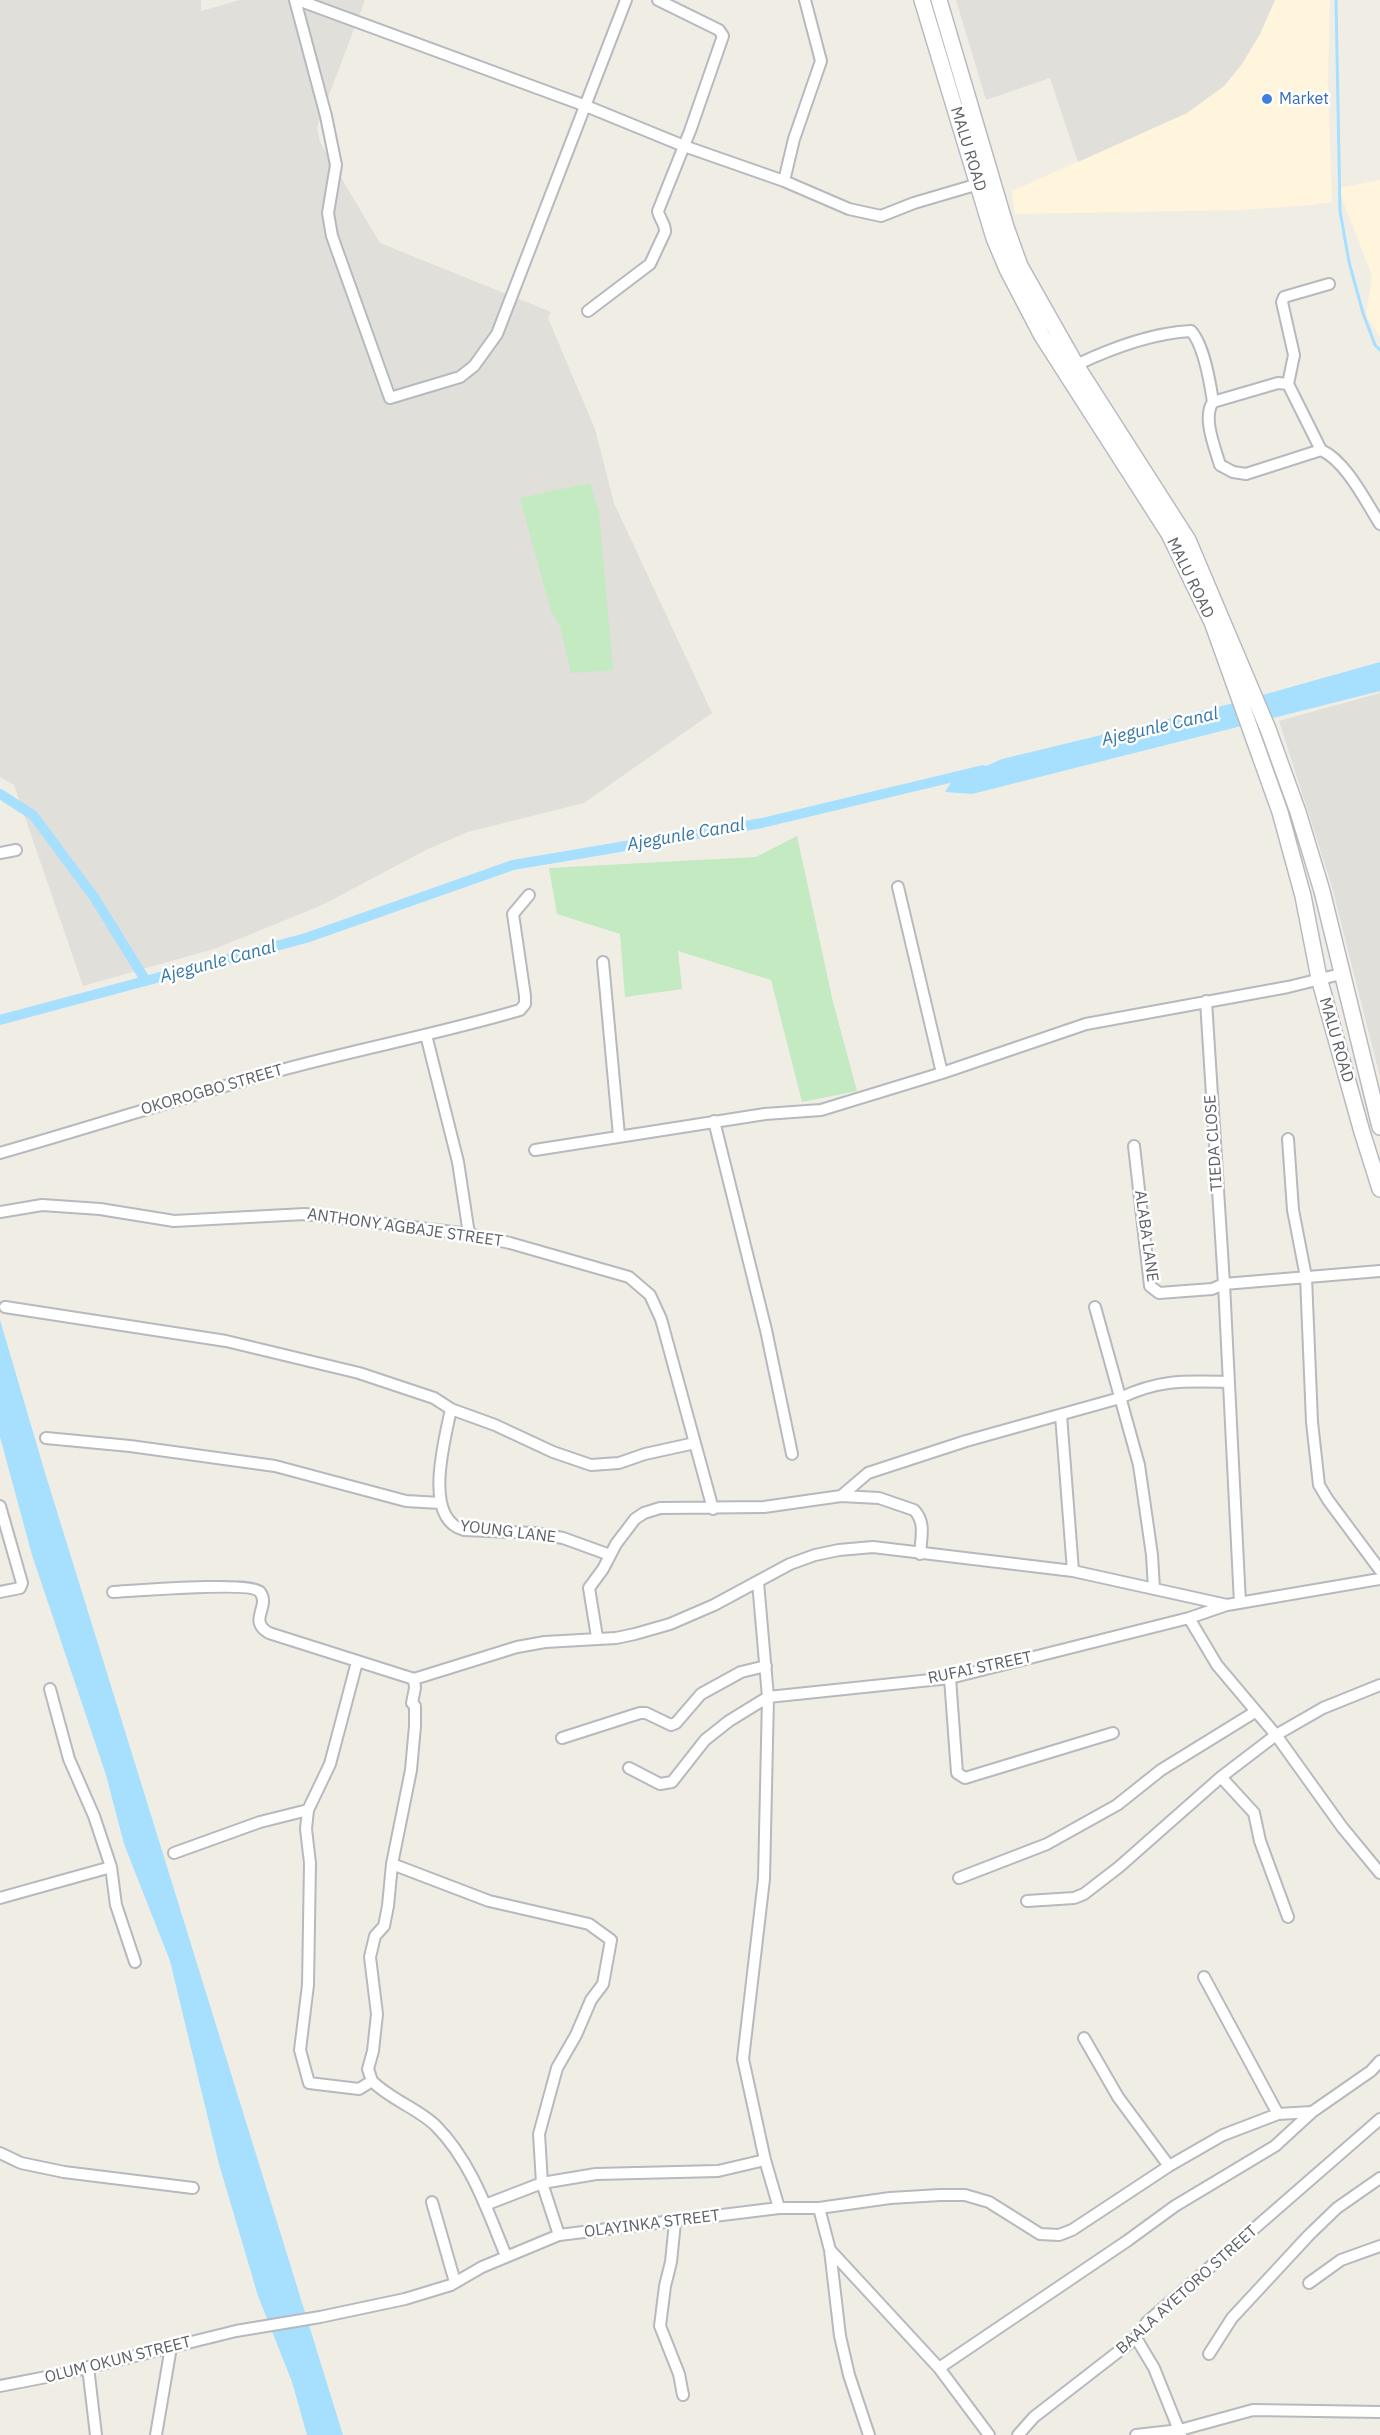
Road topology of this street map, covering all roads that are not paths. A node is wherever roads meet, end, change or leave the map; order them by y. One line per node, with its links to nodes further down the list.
1 (296, 0): 7 (street); 7 (street)
2 (626, 0): 7 (street)
3 (658, 0): 8 (street)
4 (805, 0): 9 (street)
5 (922, 0): 10 (main road, MALU ROAD)
6 (939, 0): 11 (main road, MALU ROAD)
7 (586, 106): 8 (street)
8 (684, 146): 9 (street); 13 (street)
9 (784, 181): 10 (street)
10 (978, 183): 11 (street); 18 (main road, MALU ROAD)
11 (994, 184): 14 (main road, MALU ROAD)
12 (1329, 284): 15 (street)
13 (588, 311)
14 (1076, 365): 16 (street); 17 (main road, MALU ROAD)
15 (1288, 384): 16 (street); 19 (street)
16 (1213, 402): 19 (street)
17 (1107, 410): 18 (main road); 21 (main road, MALU ROAD)
18 (1094, 420): 21 (main road, MALU ROAD)
19 (1321, 450): 20 (street)
20 (1380, 524)
21 (1244, 688): 27 (main road, MALU ROAD); 28 (main road, MALU ROAD)
22 (16, 850): 23 (street)
23 (0, 853)
24 (898, 887): 31 (street)
25 (529, 896): 30 (street, OKOROGBO STREET)
26 (603, 962): 34 (street)
27 (1341, 974): 28 (street); 33 (main road, MALU ROAD)
28 (1319, 978): 29 (street); 39 (main road, MALU ROAD)
29 (1206, 1001): 31 (street); 44 (street, TIEDA CLOSE)
30 (426, 1035): 38 (street, OKOROGBO STREET); 41 (street)
31 (942, 1073): 32 (street)
32 (714, 1121): 34 (street); 53 (street)
33 (1380, 1127)
34 (619, 1136): 37 (street)
35 (1288, 1139): 43 (street)
36 (1134, 1146): 44 (street, ALABA LANE)
37 (535, 1150)
38 (0, 1153)
39 (1380, 1189)
40 (0, 1212): 41 (street, ANTHONY AGBAJE STREET)
41 (470, 1234): 52 (street, ANTHONY AGBAJE STREET)
42 (1380, 1271): 43 (street)
43 (1306, 1277): 44 (street); 60 (street)
44 (1224, 1284): 47 (street, TIEDA CLOSE)
45 (6, 1307): 49 (street)
46 (1095, 1307): 48 (street)
47 (1228, 1382): 48 (street); 67 (street, TIEDA CLOSE)
48 (1120, 1398): 50 (street); 64 (street)
49 (451, 1409): 52 (street); 55 (street)
50 (1061, 1415): 54 (street); 61 (street)
51 (46, 1438): 55 (street)
52 (695, 1443): 57 (street, ANTHONY AGBAJE STREET)
53 (792, 1454)
54 (841, 1496): 57 (street); 58 (street)
55 (440, 1503): 59 (street, YOUNG LANE)
56 (0, 1506): 65 (street)
57 (713, 1509): 59 (street)
58 (920, 1554): 61 (street); 63 (street)
59 (610, 1555): 70 (street)
60 (1380, 1569)
61 (1073, 1571): 64 (street)
62 (1380, 1579): 67 (street)
63 (758, 1582): 70 (street); 72 (street)
64 (1154, 1589): 68 (street)
65 (0, 1592)
66 (113, 1592): 71 (street)
67 (1240, 1603): 68 (street)
68 (1227, 1605): 69 (street, RUFAI STREET)
69 (1189, 1618): 73 (street, RUFAI STREET); 78 (street)
70 (597, 1637): 74 (street)
71 (357, 1662): 74 (street); 84 (street)
72 (766, 1666): 77 (street); 81 (street)
73 (950, 1678): 77 (street, RUFAI STREET); 79 (street)
74 (414, 1679): 86 (street)
75 (1380, 1685): 80 (street)
76 (50, 1689): 87 (street)
77 (768, 1696): 82 (street); 102 (street)
78 (1256, 1712): 80 (street); 89 (street)
79 (1113, 1733)
80 (1276, 1735): 83 (street); 88 (street)
81 (562, 1738)
82 (629, 1768)
83 (1221, 1777): 91 (street); 92 (street)
84 (308, 1810): 85 (street); 97 (street)
85 (174, 1853)
86 (392, 1864): 97 (street); 105 (street)
87 (111, 1867): 90 (street); 93 (street)
88 (1380, 1873)
89 (959, 1878)
90 (0, 1898)
91 (1027, 1901)
92 (1288, 1917)
93 (135, 1962)
94 (1204, 1977): 99 (street)
95 (1084, 2038): 103 (street)
96 (1380, 2061): 98 (street)
97 (372, 2081): 108 (street)
98 (1312, 2112): 99 (street); 123 (street)
99 (1278, 2114): 103 (street)
100 (1380, 2119): 119 (street, BAALA AYETORO STREET)
101 (0, 2153): 106 (street)
102 (765, 2160): 105 (street); 109 (street)
103 (1169, 2166): 110 (street, OLAYINKA STREET)
104 (1380, 2178): 121 (street)
105 (543, 2183): 108 (street); 112 (street)
106 (193, 2188)
107 (432, 2202): 116 (street)
108 (485, 2205): 115 (street)
109 (779, 2208): 110 (street, OLAYINKA STREET); 111 (street, OLAYINKA STREET)
110 (819, 2208): 114 (street)
111 (675, 2222): 112 (street, OLAYINKA STREET); 127 (street)
112 (559, 2235): 115 (street, OLAYINKA STREET)
113 (1380, 2246): 117 (street)
114 (830, 2250): 123 (street); 132 (street)
115 (506, 2256): 116 (street, OLAYINKA STREET)
116 (453, 2283): 118 (street, OLAYINKA STREET)
117 (1310, 2283)
118 (236, 2331): 120 (street, OLUM OKUN STREET)
119 (1136, 2338): 129 (street); 134 (street, BAALA AYETORO STREET)
120 (171, 2347): 122 (street, OLUM OKUN STREET); 131 (street)
121 (1209, 2354)
122 (88, 2367): 125 (street, OLUM OKUN STREET); 130 (street)
123 (939, 2368): 133 (street)
124 (0, 2378): 125 (street)
125 (16, 2384): 126 (street, OLUM OKUN STREET)
126 (0, 2386)
127 (683, 2395)
128 (1380, 2412): 129 (street)
129 (1181, 2432): 135 (street)
130 (96, 2435)
131 (156, 2435)
132 (869, 2435)
133 (989, 2435)
134 (1018, 2435)
135 (1136, 2435)

